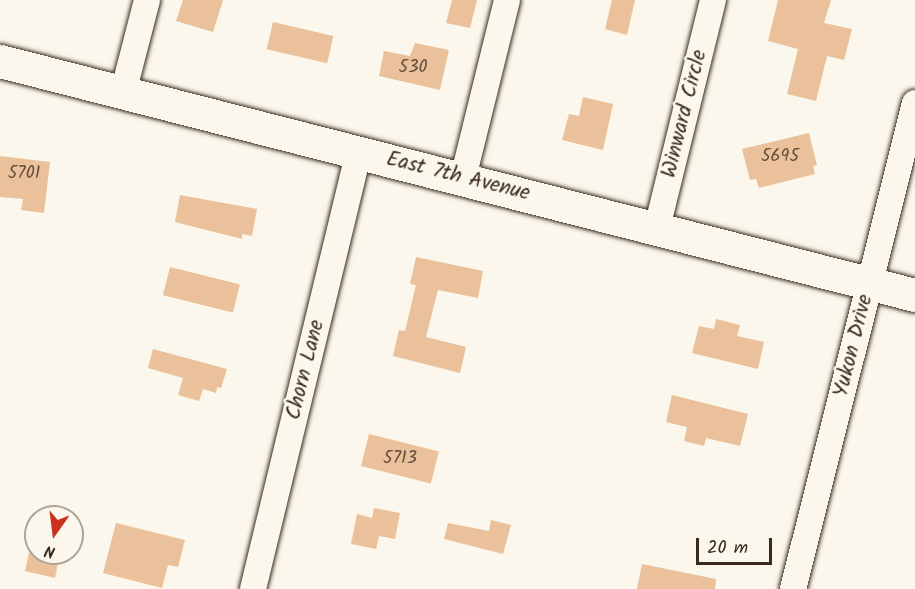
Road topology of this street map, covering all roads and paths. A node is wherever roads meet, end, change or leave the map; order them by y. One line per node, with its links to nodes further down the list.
1 (147, 0): 5 (street)
2 (507, 0): 8 (street)
3 (713, 0): 9 (street, Winward Circle)
4 (0, 62): 5 (main road, East 7th Avenue)
5 (123, 93): 7 (main road, East 7th Avenue)
6 (915, 103): 10 (street, Yukon Drive)
7 (359, 151): 8 (main road, East 7th Avenue); 12 (street, Chorn Lane)
8 (463, 178): 9 (main road, East 7th Avenue)
9 (657, 228): 10 (main road, East 7th Avenue)
10 (870, 283): 11 (main road, East 7th Avenue); 13 (street, Yukon Drive)
11 (915, 295)
12 (253, 589)
13 (793, 589)

